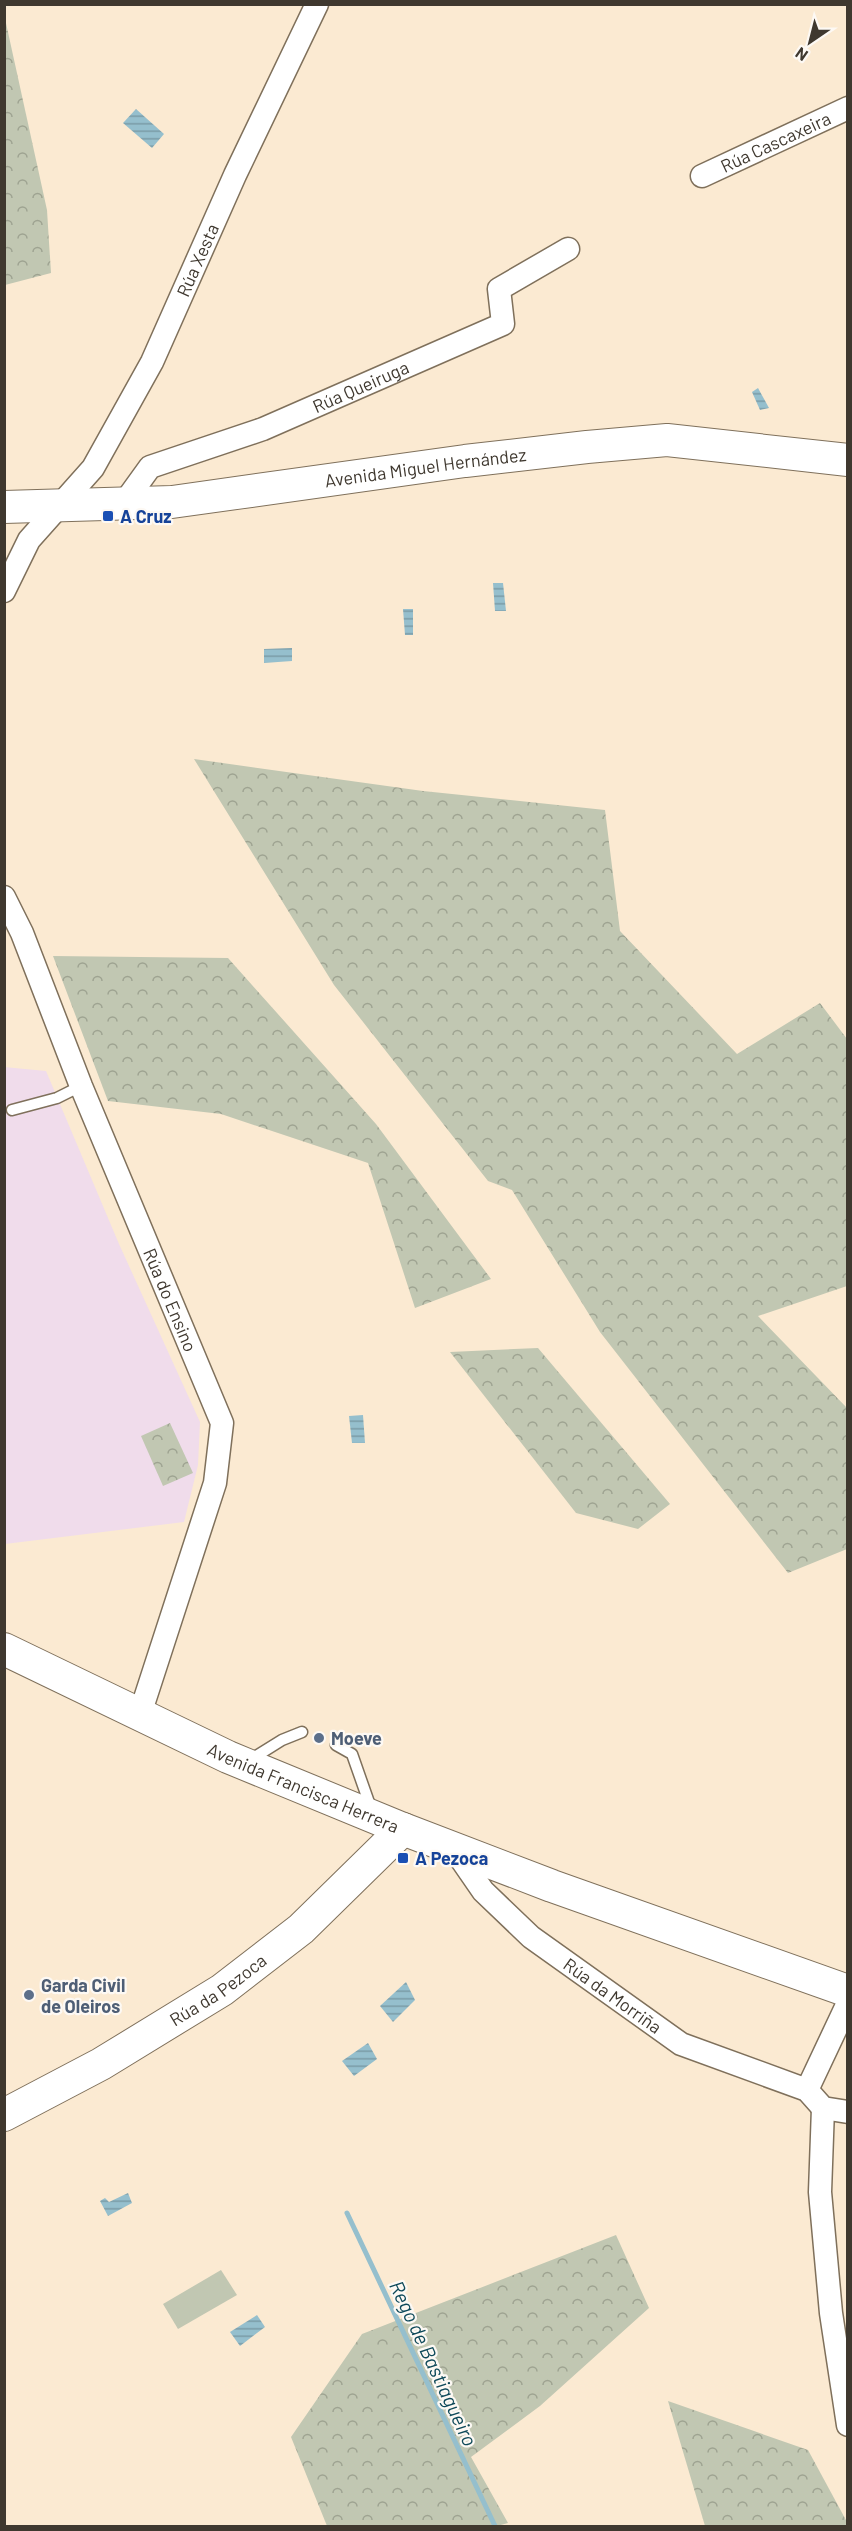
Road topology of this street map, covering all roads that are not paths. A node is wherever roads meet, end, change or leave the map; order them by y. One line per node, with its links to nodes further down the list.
1 (317, 4): 7 (street, Rúa Xesta)
2 (848, 108): 3 (street, Rúa Cascaxeira)
3 (702, 176)
4 (568, 249): 6 (street, Rúa Queiruga)
5 (848, 460): 6 (street, Avenida Miguel Hernández)
6 (124, 503): 7 (street, Avenida Miguel Hernández)
7 (59, 504): 8 (street, Avenida Miguel Hernández); 9 (street, Rúa Xesta)
8 (4, 507)
9 (4, 591)
10 (4, 897): 11 (street, Rúa do Ensino)
11 (81, 1086): 12 (lane); 14 (street, Rúa do Ensino)
12 (12, 1110)
13 (4, 1649): 14 (street, Avenida Francisca Herrera)
14 (140, 1714): 17 (street, Avenida Francisca Herrera)
15 (302, 1732): 17 (lane)
16 (336, 1745): 18 (lane)
17 (244, 1763): 18 (street, Avenida Francisca Herrera)
18 (374, 1817): 19 (street, Avenida Francisca Herrera)
19 (403, 1829): 20 (street, Avenida Francisca Herrera); 26 (street, Rúa da Pezoca)
20 (454, 1849): 21 (street, Avenida Francisca Herrera); 23 (street, Rúa da Morriña)
21 (848, 1991)
22 (848, 2003): 23 (street)
23 (807, 2090): 24 (street, Rúa da Morriña)
24 (823, 2108): 25 (street); 27 (street)
25 (848, 2112)
26 (4, 2115)
27 (848, 2425)

